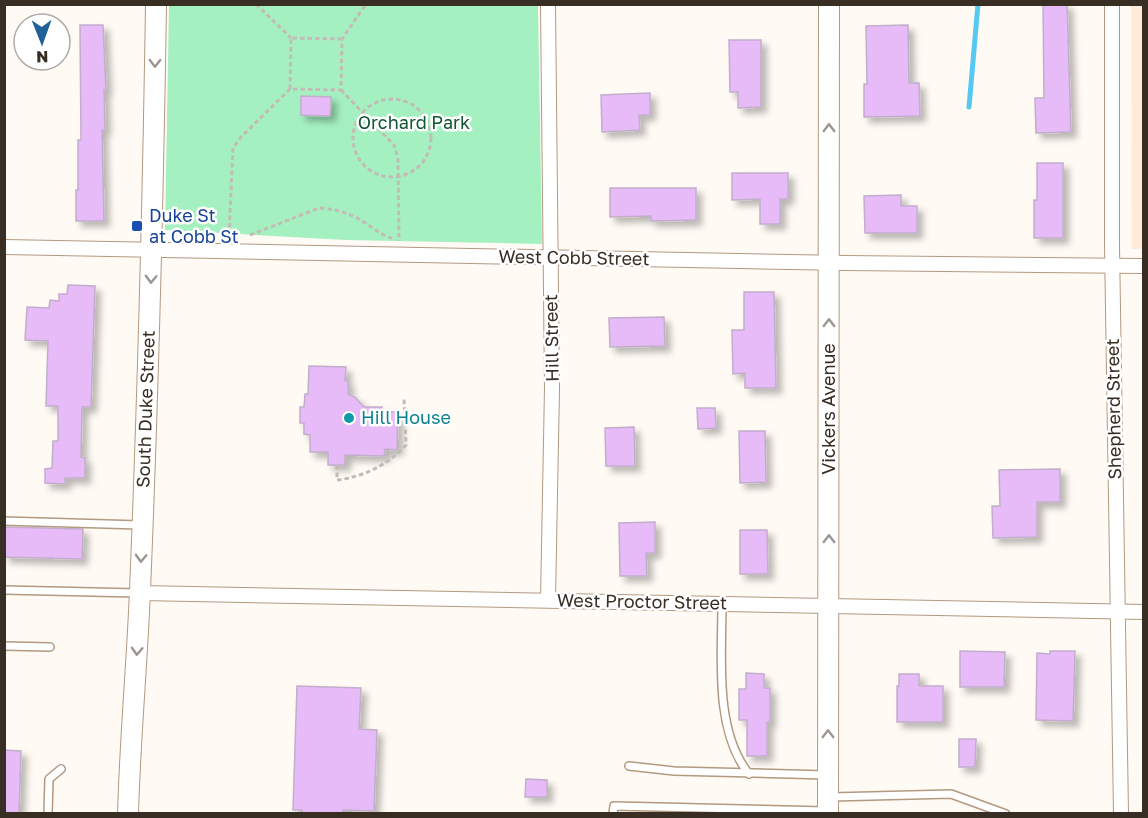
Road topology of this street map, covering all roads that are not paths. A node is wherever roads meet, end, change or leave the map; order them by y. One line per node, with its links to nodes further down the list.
1 (156, 4): 6 (main road, South Duke Street, one-way to 6)
2 (548, 4): 7 (street, Hill Street)
3 (829, 4): 8 (main road, Vickers Avenue, one-way to 3)
4 (1112, 4): 9 (street, Shepherd Street)
5 (4, 246): 6 (street, West Cobb Street)
6 (152, 250): 7 (street, West Cobb Street); 12 (main road, South Duke Street, one-way to 12)
7 (550, 257): 8 (street, West Cobb Street); 15 (street, Hill Street)
8 (829, 263): 9 (street, West Cobb Street); 17 (main road, Vickers Avenue, one-way to 8)
9 (1113, 265): 10 (street, West Cobb Street); 18 (street, Shepherd Street)
10 (1143, 266)
11 (4, 521): 12 (lane)
12 (142, 525): 14 (main road, South Duke Street, one-way to 14)
13 (4, 590): 14 (lane)
14 (140, 592): 15 (street, West Proctor Street); 28 (main road, South Duke Street, one-way to 28)
15 (548, 600): 16 (street, West Proctor Street)
16 (722, 604): 17 (street, West Proctor Street); 24 (lane)
17 (829, 607): 18 (street, West Proctor Street); 25 (main road, Vickers Avenue, one-way to 17)
18 (1117, 611): 19 (street, West Proctor Street); 31 (street, Shepherd Street)
19 (1143, 612)
20 (4, 646): 21 (lane)
21 (50, 647)
22 (629, 766): 24 (lane)
23 (61, 769): 27 (lane)
24 (749, 774): 25 (lane)
25 (828, 775): 26 (main road, Vickers Avenue)
26 (828, 807): 29 (lane); 30 (lane)
27 (48, 813)
28 (128, 813)
29 (613, 813)
30 (1006, 813)
31 (1121, 813)

